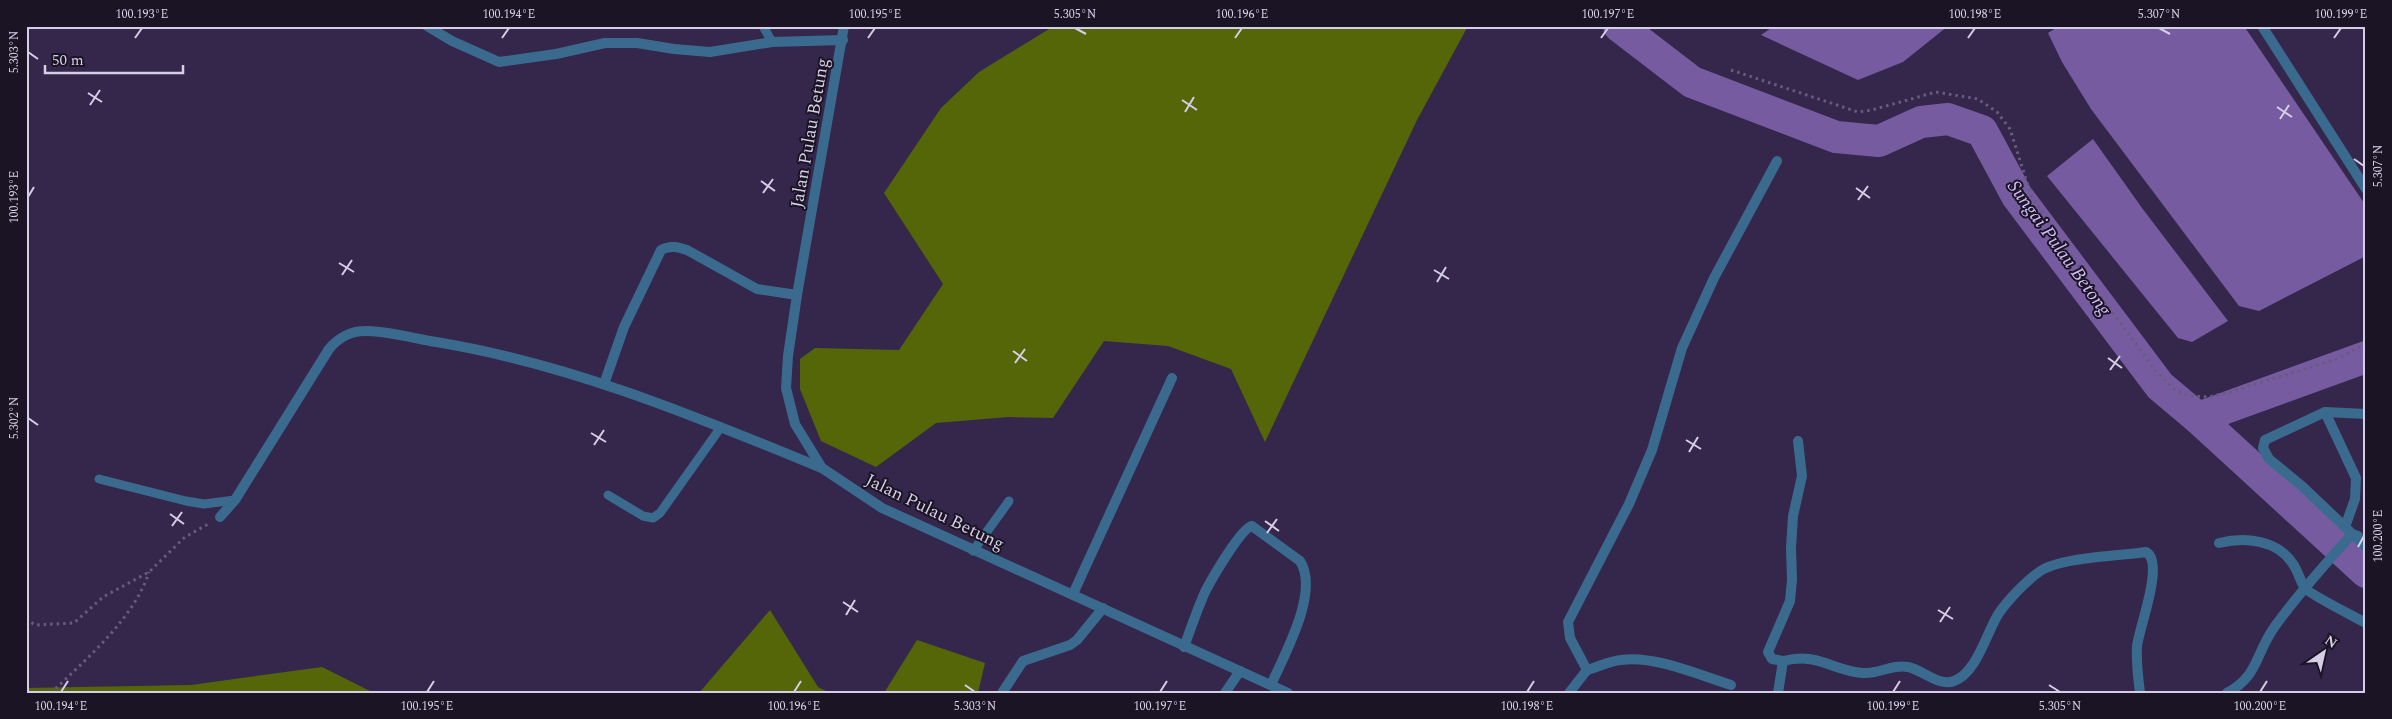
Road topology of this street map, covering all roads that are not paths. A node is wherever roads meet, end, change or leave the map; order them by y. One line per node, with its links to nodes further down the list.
1 (427, 26): 6 (street)
2 (763, 26): 6 (lane)
3 (844, 26): 5 (street, Jalan Pulau Betung)
4 (2262, 26): 8 (street)
5 (842, 40): 6 (street); 9 (street, Jalan Pulau Betung)
6 (772, 42)
7 (1777, 161): 33 (street)
8 (2366, 189)
9 (798, 295): 11 (street); 16 (street, Jalan Pulau Betung)
10 (1172, 378): 28 (street)
11 (604, 384): 14 (street); 19 (street)
12 (2325, 412): 13 (street); 22 (street); 22 (street)
13 (2366, 414)
14 (722, 427): 16 (street); 18 (lane)
15 (1798, 441): 32 (street)
16 (822, 468): 26 (street, Jalan Pulau Betung)
17 (99, 479): 19 (lane)
18 (608, 495)
19 (235, 500): 21 (street)
20 (1009, 501): 26 (lane)
21 (220, 517)
22 (2347, 534): 23 (street); 25 (street); 27 (street)
23 (2366, 538)
24 (2219, 543): 27 (street)
25 (2366, 547)
26 (974, 551): 28 (street, Jalan Pulau Betung)
27 (2306, 590): 30 (street); 43 (street)
28 (1073, 594): 29 (street, Jalan Pulau Betung)
29 (1103, 608): 31 (street, Jalan Pulau Betung); 37 (street)
30 (2366, 623)
31 (1184, 646): 34 (street, Jalan Pulau Betung); 35 (street)
32 (1782, 661): 41 (street); 42 (street)
33 (1587, 670): 36 (street); 40 (street)
34 (1240, 671): 35 (street, Jalan Pulau Betung); 38 (street)
35 (1271, 685): 39 (street, Jalan Pulau Betung)
36 (1731, 685)
37 (1002, 693)
38 (1225, 693)
39 (1288, 693)
40 (1569, 693)
41 (1778, 693)
42 (2140, 693)
43 (2227, 693)

